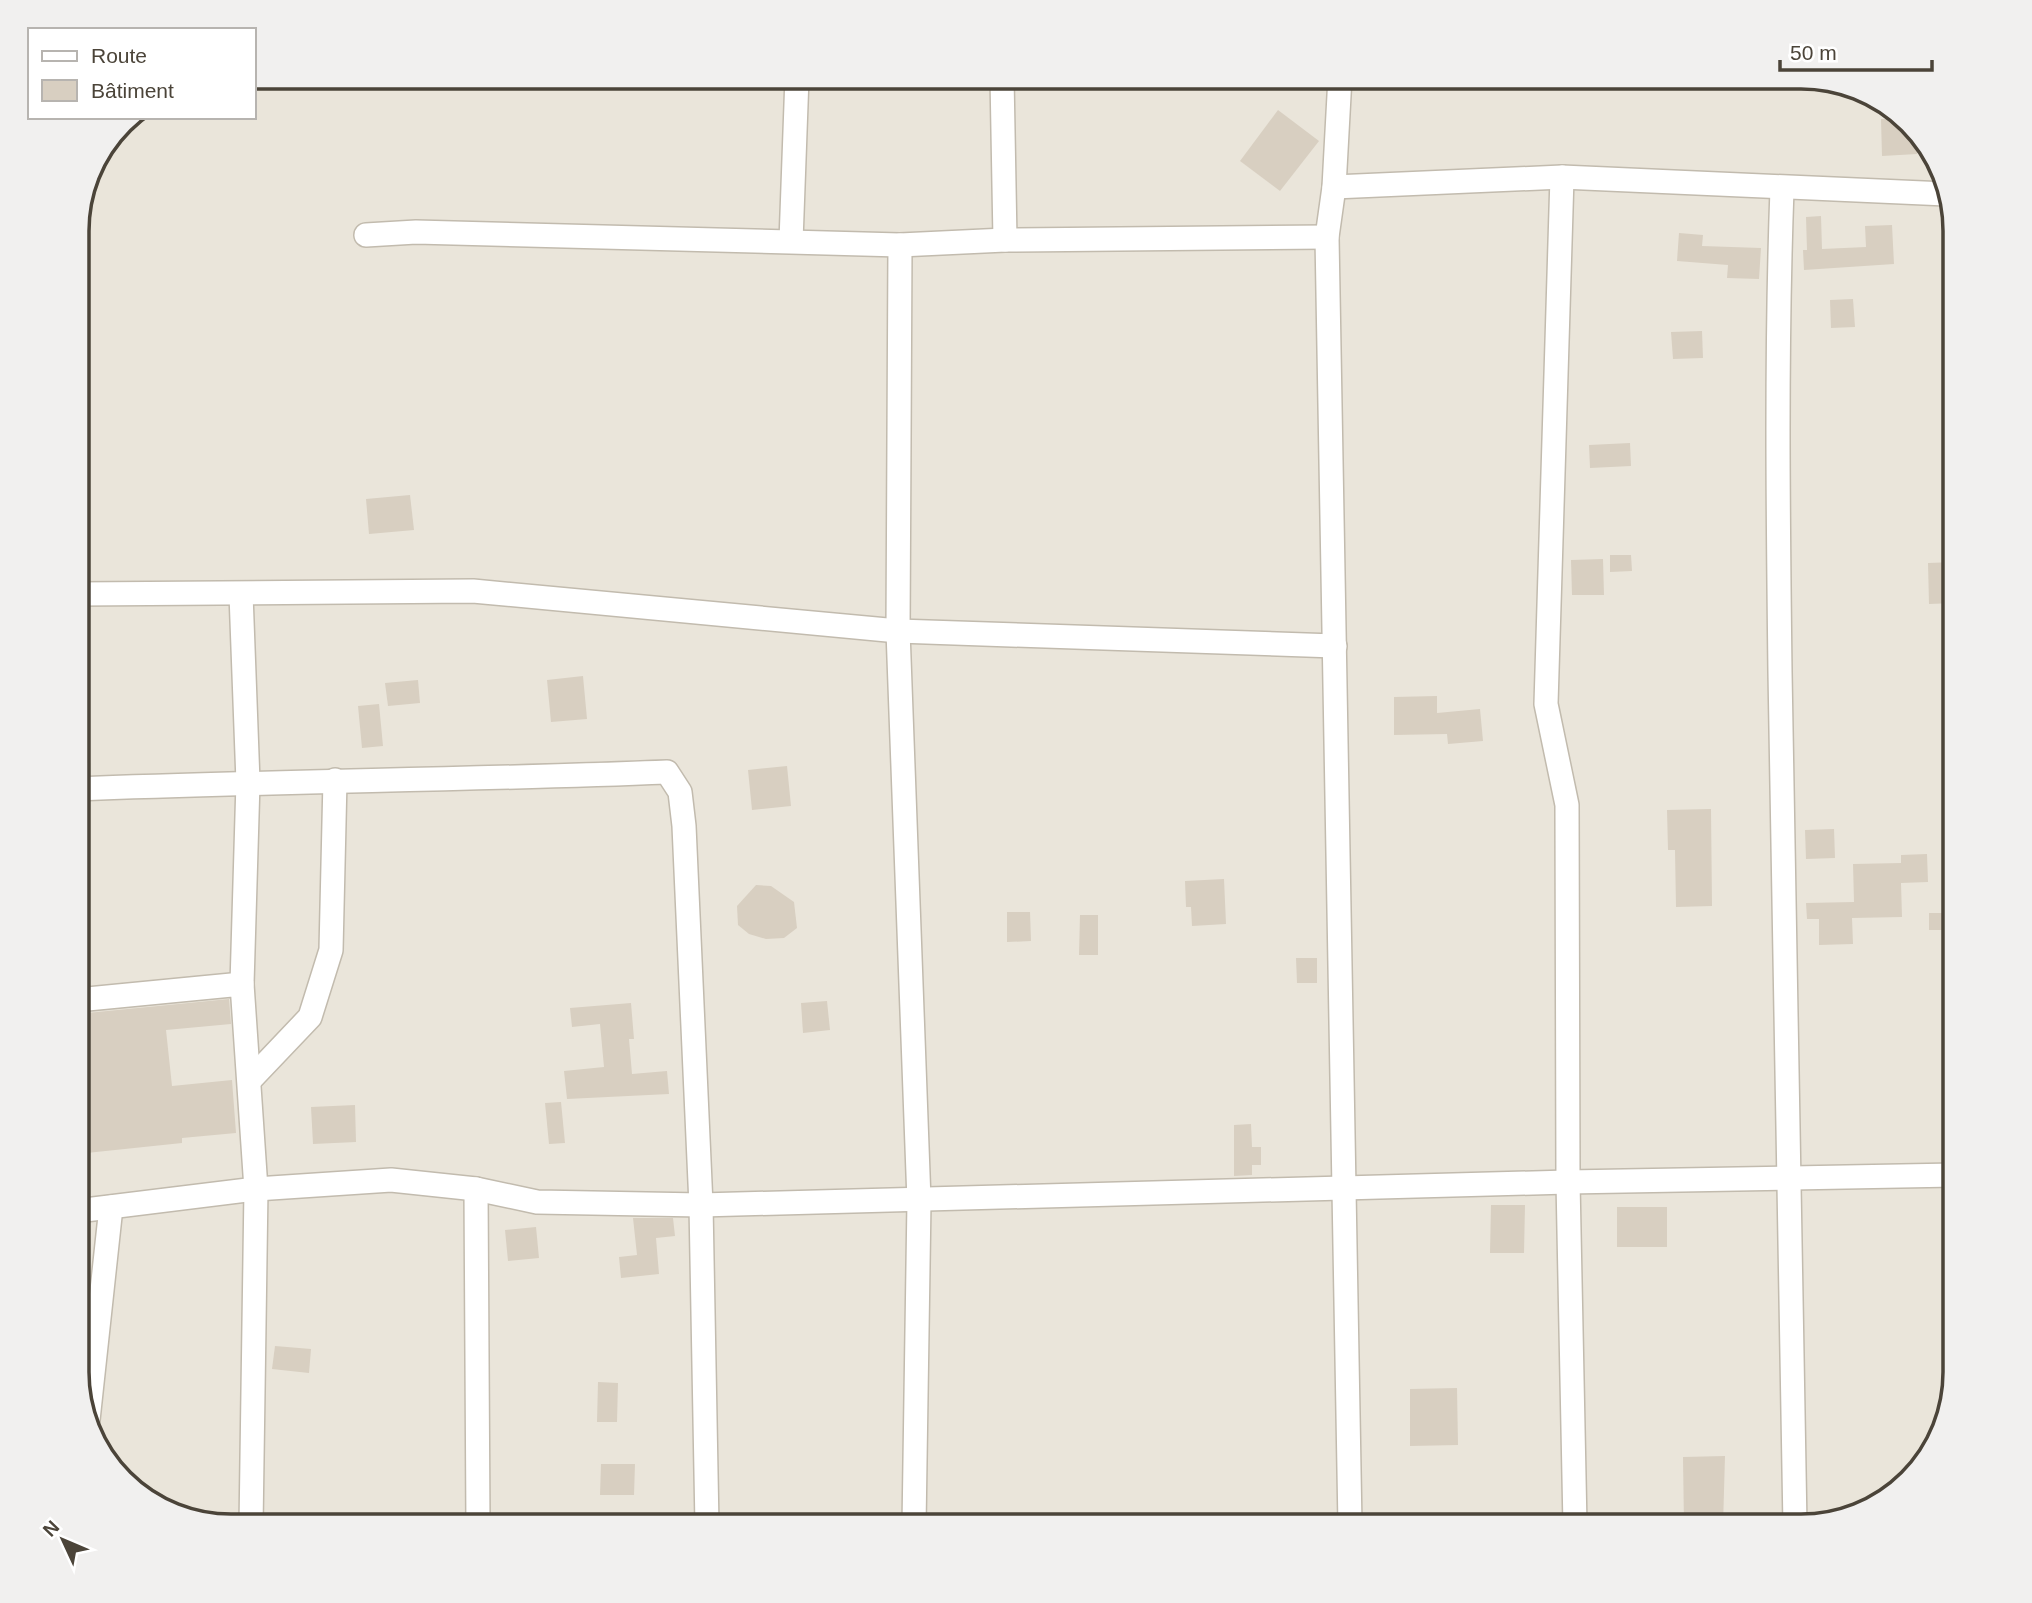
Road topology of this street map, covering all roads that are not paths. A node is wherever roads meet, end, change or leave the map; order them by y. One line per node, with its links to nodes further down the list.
1 (797, 89): 11 (street)
2 (1002, 89): 10 (street)
3 (1339, 89): 5 (street)
4 (1562, 177): 5 (street); 6 (street); 25 (street)
5 (1334, 187): 9 (street)
6 (1782, 188): 7 (street); 24 (street)
7 (1938, 194)
8 (366, 235): 11 (street)
9 (1327, 237): 10 (street); 16 (street)
10 (1005, 240): 12 (street)
11 (791, 241): 12 (street)
12 (900, 245): 15 (street)
13 (90, 594): 14 (street)
14 (241, 594): 15 (street); 18 (street)
15 (898, 631): 16 (street); 29 (street)
16 (1335, 646): 28 (street)
17 (335, 780): 18 (street); 22 (street); 30 (street)
18 (248, 782): 19 (street); 20 (street)
19 (90, 788)
20 (242, 985): 21 (street); 22 (street)
21 (90, 999)
22 (250, 1080): 26 (street)
23 (1943, 1175): 24 (street)
24 (1791, 1177): 25 (street); 40 (street)
25 (1568, 1182): 28 (street); 39 (street)
26 (256, 1189): 27 (street); 31 (street); 34 (street)
27 (476, 1189): 30 (street); 35 (street)
28 (1342, 1189): 29 (street); 38 (street)
29 (919, 1201): 30 (street); 37 (street)
30 (701, 1205): 36 (street)
31 (111, 1207): 32 (street); 33 (street)
32 (90, 1209)
33 (91, 1391)
34 (251, 1514)
35 (478, 1514)
36 (707, 1514)
37 (914, 1514)
38 (1350, 1514)
39 (1575, 1514)
40 (1795, 1514)

